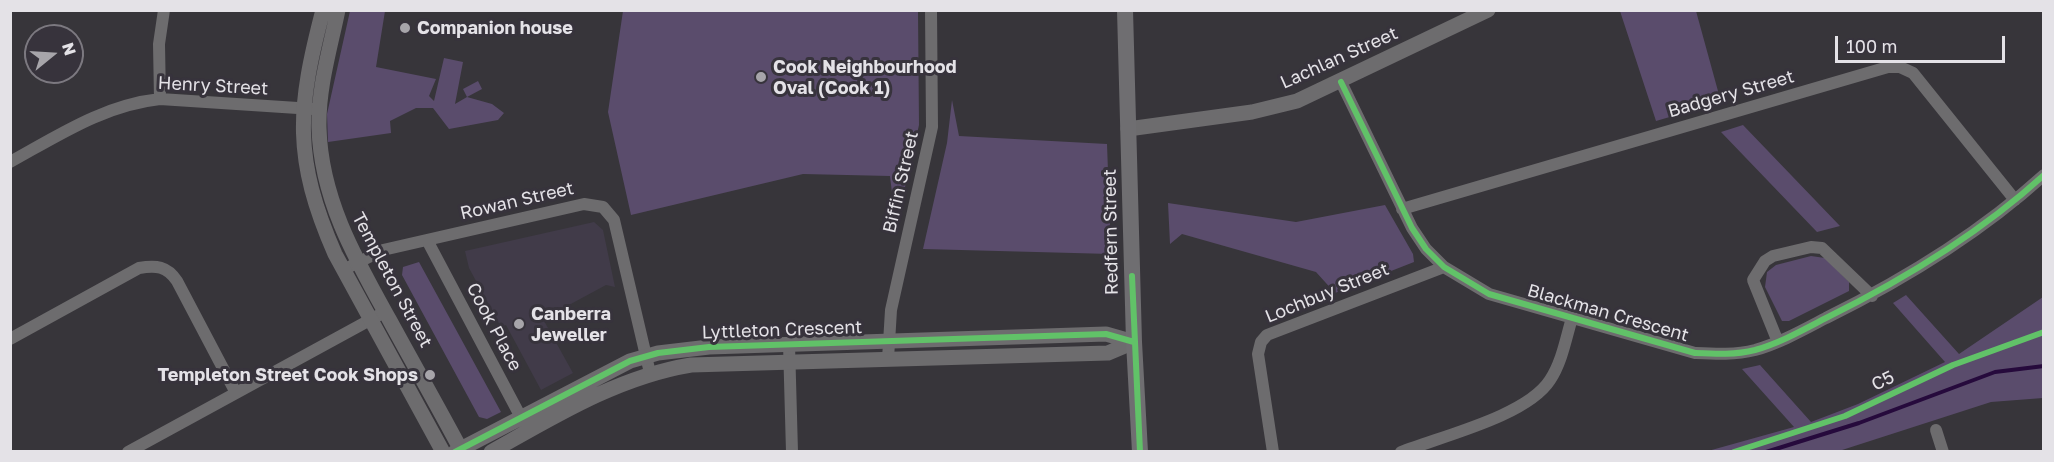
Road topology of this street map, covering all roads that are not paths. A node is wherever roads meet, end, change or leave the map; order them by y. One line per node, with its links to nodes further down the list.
1 (164, 10): 8 (street)
2 (323, 10): 9 (street, Templeton Street)
3 (339, 10): 10 (street, Templeton Street)
4 (931, 10): 25 (street, Biffin Street)
5 (1125, 10): 11 (main road, Redfern Street)
6 (1480, 12): 7 (street, Lachlan Street)
7 (1341, 82): 11 (street, Lachlan Street); 15 (street, Blackman Crescent)
8 (160, 99): 9 (street, Henry Street); 12 (street, Henry Street)
9 (303, 108): 10 (street, Henry Street); 19 (street, Templeton Street)
10 (320, 110): 17 (street, Templeton Street)
11 (1128, 129): 26 (main road, Redfern Street)
12 (10, 162)
13 (2043, 176): 14 (street, Blackman Crescent)
14 (2015, 200): 15 (street, Badgery Street); 20 (street, Blackman Crescent)
15 (1402, 209): 18 (street, Blackman Crescent)
16 (427, 240): 17 (street, Rowan Street); 29 (street, Rowan Street); 34 (street, Cook Place)
17 (358, 262): 19 (street, Rowan Street); 21 (street, Templeton Street)
18 (1444, 267): 22 (street, Blackman Crescent); 43 (street, Lochbuy Street)
19 (343, 270): 23 (street, Templeton Street)
20 (1872, 296): 27 (street, Blackman Crescent); 27 (street)
21 (385, 312): 23 (street); 37 (street, Templeton Street)
22 (1572, 318): 27 (street, Blackman Crescent); 44 (street)
23 (371, 320): 33 (street); 39 (street, Templeton Street)
24 (10, 339): 33 (street)
25 (888, 341): 26 (street, Lyttleton Crescent); 28 (street, Lyttleton Crescent); 30 (street, Biffin Street)
26 (1134, 342): 30 (street, Lyttleton Crescent); 42 (main road, Redfern Street)
27 (1778, 342)
28 (789, 344): 29 (street, Lyttleton Crescent); 31 (street)
29 (646, 356): 32 (street, Rowan Street); 34 (street, Lyttleton Crescent)
30 (888, 359): 31 (street, Lyttleton Crescent)
31 (790, 362): 32 (street, Lyttleton Crescent); 41 (street)
32 (650, 373): 36 (street, Lyttleton Crescent)
33 (236, 393): 38 (street)
34 (521, 416): 36 (street, Cook Place); 37 (street, Lyttleton Crescent)
35 (1936, 430): 45 (street)
36 (529, 431): 40 (street, Lyttleton Crescent)
37 (459, 450)
38 (128, 452)
39 (444, 452)
40 (491, 452)
41 (792, 452)
42 (1140, 452)
43 (1273, 452)
44 (1401, 452)
45 (1943, 452)

